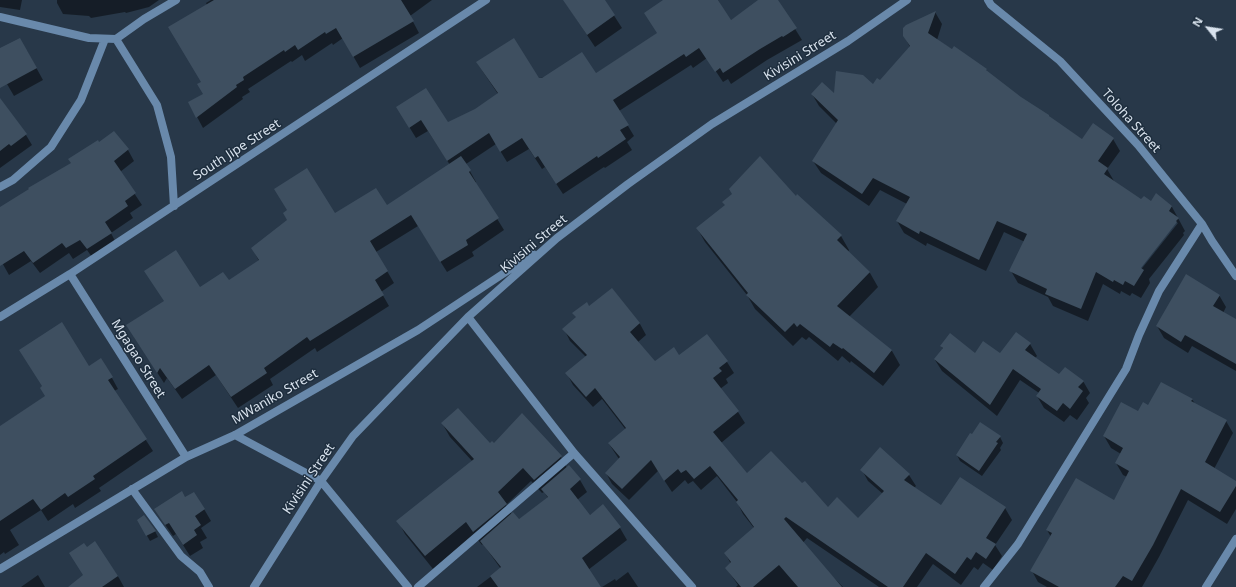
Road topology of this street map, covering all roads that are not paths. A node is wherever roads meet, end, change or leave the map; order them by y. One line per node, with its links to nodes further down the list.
1 (176, 0): 7 (street)
2 (907, 0): 11 (street, Kivisini Street)
3 (988, 0): 10 (street, Toloha Street)
4 (482, 1): 9 (street, South Jipe Street)
5 (0, 17): 6 (street)
6 (105, 39): 7 (street); 8 (street)
7 (116, 39): 9 (street)
8 (0, 187)
9 (174, 206): 12 (street, South Jipe Street)
10 (1202, 224): 13 (street, Toloha Street); 28 (street)
11 (557, 238): 15 (street, Kivisini Street); 16 (street, MWaniko Street)
12 (70, 274): 14 (street, South Jipe Street); 18 (street, Mgagao Street)
13 (1236, 276)
14 (0, 317)
15 (468, 317): 17 (street); 19 (street, Kivisini Street)
16 (235, 435): 18 (street, MWaniko Street); 19 (street)
17 (574, 453): 26 (street); 27 (street)
18 (186, 457): 20 (street, MWaniko Street)
19 (321, 481): 24 (street, Kivisini Street); 25 (street)
20 (132, 489): 22 (street, MWaniko Street); 23 (street)
21 (1236, 539): 29 (street)
22 (0, 569)
23 (209, 587)
24 (254, 587)
25 (408, 587)
26 (418, 587)
27 (692, 587)
28 (984, 587)
29 (1206, 587)

